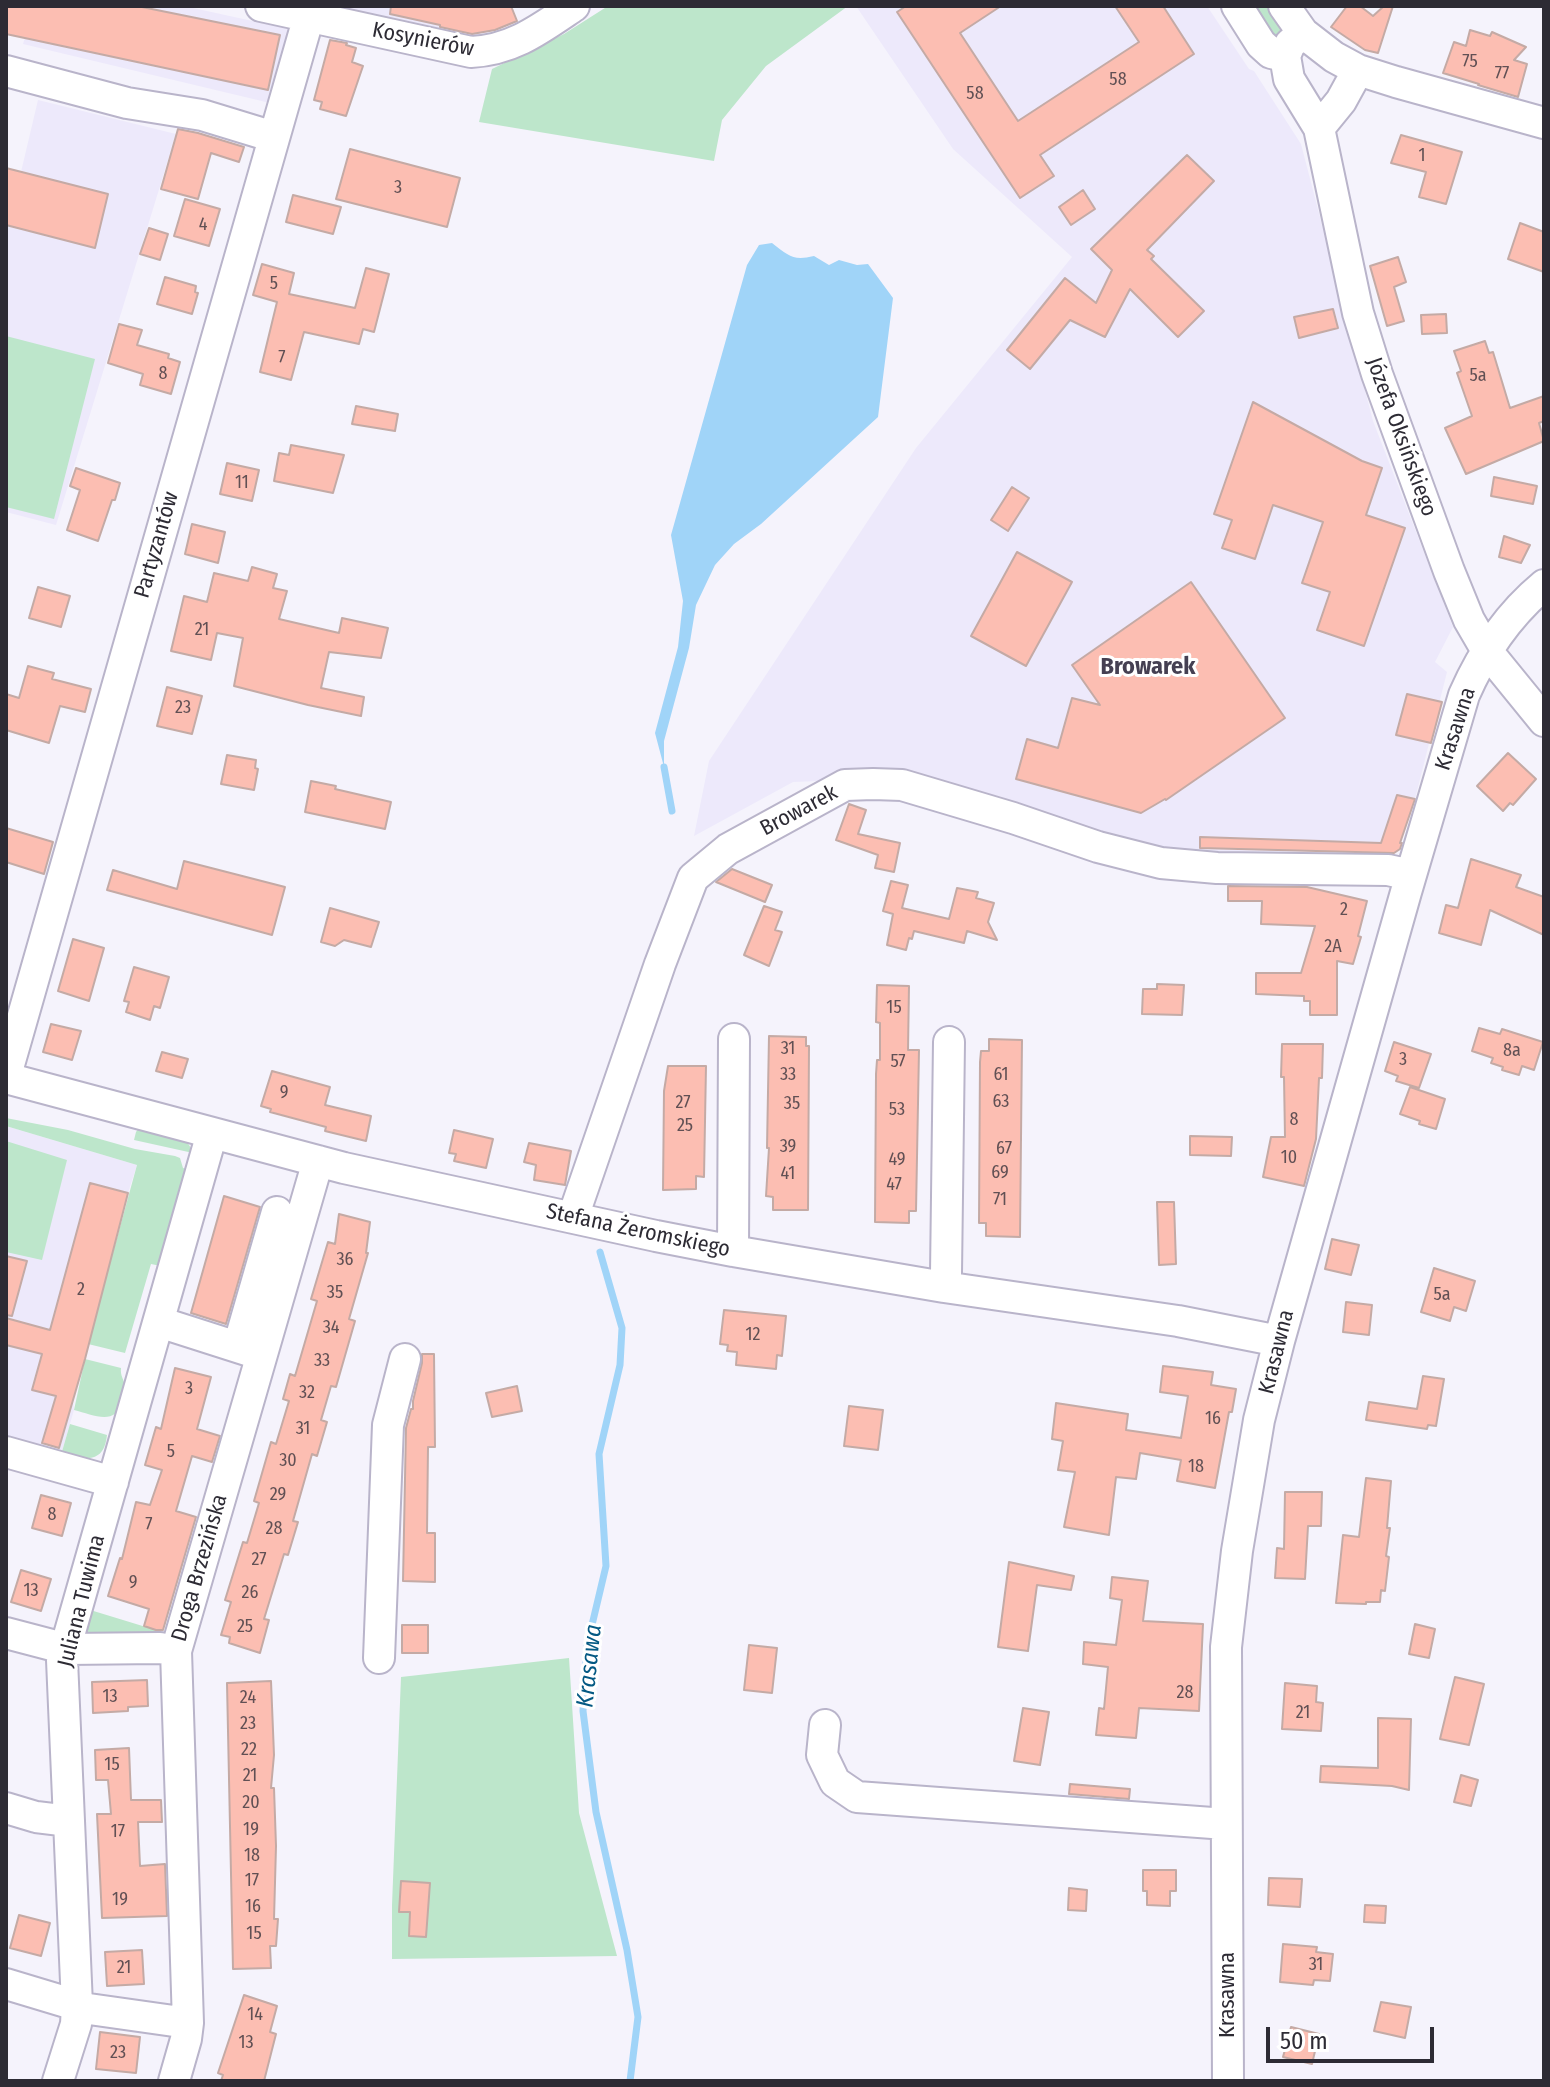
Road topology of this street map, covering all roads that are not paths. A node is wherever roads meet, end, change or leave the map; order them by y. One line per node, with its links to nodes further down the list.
1 (261, 6): 5 (street, Kosynierów)
2 (574, 6): 5 (street, Kosynierów)
3 (1237, 6): 6 (street)
4 (1284, 6): 6 (street)
5 (309, 16): 11 (street, Partyzantów)
6 (1294, 45): 7 (street); 10 (street, Józefa Oksińskiego)
7 (1358, 70): 9 (street); 10 (street)
8 (6, 71): 11 (street)
9 (1544, 123)
10 (1319, 128): 13 (street, Józefa Oksińskiego)
11 (274, 137): 18 (street, Partyzantów)
12 (1544, 585): 13 (street, Krasawna)
13 (1487, 651): 14 (street, Józefa Oksińskiego); 15 (street, Krasawna)
14 (1544, 721)
15 (1411, 875): 22 (street, Browarek); 26 (street, Krasawna)
16 (734, 1039): 23 (street)
17 (949, 1042): 24 (street)
18 (6, 1076): 19 (street, Stefana Żeromskiego)
19 (212, 1133): 20 (street, Stefana Żeromskiego); 25 (street, Juliana Tuwima)
20 (318, 1161): 22 (street, Stefana Żeromskiego); 27 (street, Droga Brzezińska)
21 (277, 1212): 27 (street)
22 (573, 1217): 23 (street, Stefana Żeromskiego)
23 (733, 1251): 24 (street, Stefana Żeromskiego)
24 (944, 1287): 26 (street, Stefana Żeromskiego)
25 (159, 1322): 27 (street); 30 (street, Juliana Tuwima)
26 (1279, 1341): 38 (street, Krasawna)
27 (250, 1351): 33 (street, Droga Brzezińska)
28 (405, 1359): 34 (street)
29 (6, 1452): 30 (street)
30 (113, 1482): 32 (street, Juliana Tuwima)
31 (6, 1633): 32 (street)
32 (67, 1649): 33 (street); 37 (street, Juliana Tuwima)
33 (176, 1651): 41 (street, Droga Brzezińska)
34 (379, 1658)
35 (825, 1725): 38 (street)
36 (6, 1808): 37 (street)
37 (69, 1821): 40 (street, Juliana Tuwima)
38 (1226, 1824): 44 (street, Krasawna)
39 (6, 1984): 40 (street)
40 (77, 2005): 41 (street); 42 (street, Juliana Tuwima)
41 (188, 2023): 43 (street, Droga Brzezińska)
42 (58, 2081)
43 (174, 2081)
44 (1228, 2081)

